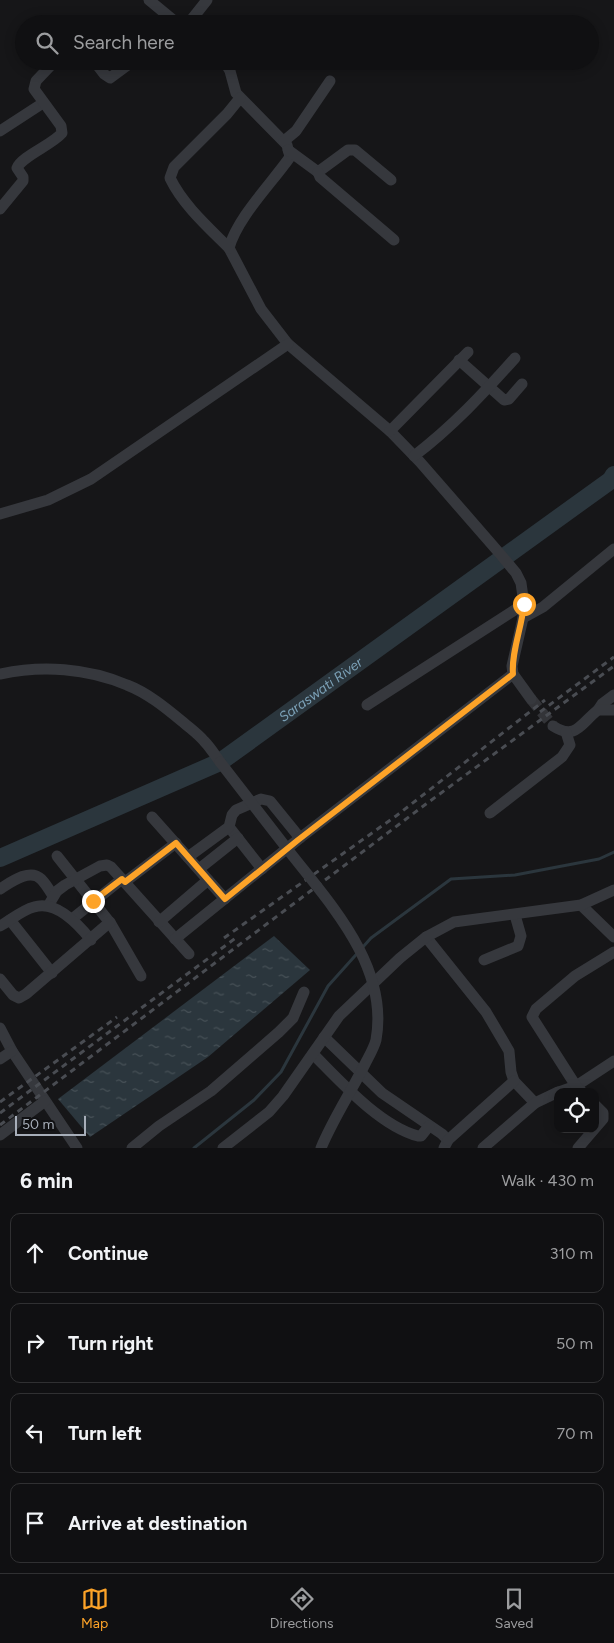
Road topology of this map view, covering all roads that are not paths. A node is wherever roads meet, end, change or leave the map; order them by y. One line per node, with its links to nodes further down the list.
1 (149, 0): 3 (street)
2 (207, 0): 4 (street)
3 (166, 15)
4 (195, 15)
5 (46, 70): 11 (street)
6 (101, 70): 7 (street)
7 (121, 70)
8 (229, 70): 10 (street)
9 (330, 81): 13 (street)
10 (240, 98): 13 (street); 18 (street)
11 (43, 103): 12 (street); 16 (street)
12 (0, 131)
13 (286, 146): 14 (street); 18 (street)
14 (318, 172): 15 (street); 17 (street)
15 (391, 180)
16 (0, 209)
17 (394, 240)
18 (229, 248): 19 (street)
19 (288, 344): 25 (street); 27 (street)
20 (468, 352): 22 (street)
21 (515, 358): 24 (street)
22 (460, 360): 24 (street); 25 (street)
23 (522, 384): 24 (street)
24 (490, 387): 26 (street)
25 (390, 431): 26 (street)
26 (414, 456): 29 (street)
27 (0, 514)
28 (614, 549): 30 (street)
29 (524, 604): 30 (street); 35 (street)
30 (523, 618): 32 (street)
31 (0, 674): 97 (street, bridge)
32 (513, 674): 34 (street); 44 (street)
33 (614, 695): 36 (street)
34 (531, 699)
35 (367, 705)
36 (598, 710): 37 (street); 39 (street)
37 (614, 710)
38 (553, 726): 39 (street)
39 (566, 732): 40 (street)
40 (490, 812)
41 (152, 816): 45 (street)
42 (229, 827): 43 (street); 44 (street); 47 (street)
43 (238, 838): 48 (street); 49 (street)
44 (300, 838): 49 (street)
45 (176, 843): 47 (street); 52 (street)
46 (56, 856): 50 (street)
47 (188, 857): 48 (street)
48 (199, 869): 51 (street)
49 (262, 869): 55 (street)
50 (76, 880): 52 (street); 56 (street); 57 (street)
51 (208, 880): 55 (street); 62 (street)
52 (123, 881): 57 (street); 62 (street)
53 (0, 889): 56 (street)
54 (614, 890): 58 (street)
55 (225, 899): 66 (street)
56 (51, 901): 60 (street); 63 (street)
57 (93, 901): 60 (street); 61 (street)
58 (582, 905): 59 (street); 65 (street)
59 (515, 915): 64 (street); 70 (street)
60 (72, 919): 67 (street)
61 (110, 922): 67 (street); 72 (street)
62 (160, 922): 66 (street)
63 (5, 923): 71 (street)
64 (426, 937): 76 (street); 81 (street)
65 (614, 938)
66 (175, 939): 69 (street)
67 (91, 940): 71 (street)
68 (614, 952): 82 (street)
69 (189, 954)
70 (484, 960)
71 (52, 972): 73 (street)
72 (141, 976)
73 (0, 979)
74 (304, 992): 95 (street)
75 (0, 1028): 77 (street)
76 (324, 1037): 78 (street); 89 (street)
77 (12, 1051): 79 (street); 85 (street)
78 (313, 1054): 89 (street); 96 (street)
79 (0, 1058)
80 (614, 1061): 83 (street)
81 (514, 1081): 86 (street); 92 (street)
82 (578, 1088)
83 (580, 1088)
84 (554, 1094): 86 (street)
85 (46, 1101): 91 (street); 94 (street)
86 (535, 1104): 93 (street)
87 (599, 1109): 88 (street)
88 (599, 1125)
89 (429, 1126): 92 (street)
90 (591, 1133): 98 (street)
91 (0, 1135)
92 (446, 1144)
93 (492, 1145)
94 (77, 1148)
95 (132, 1148)
96 (223, 1148)
97 (321, 1148)
98 (578, 1148)

